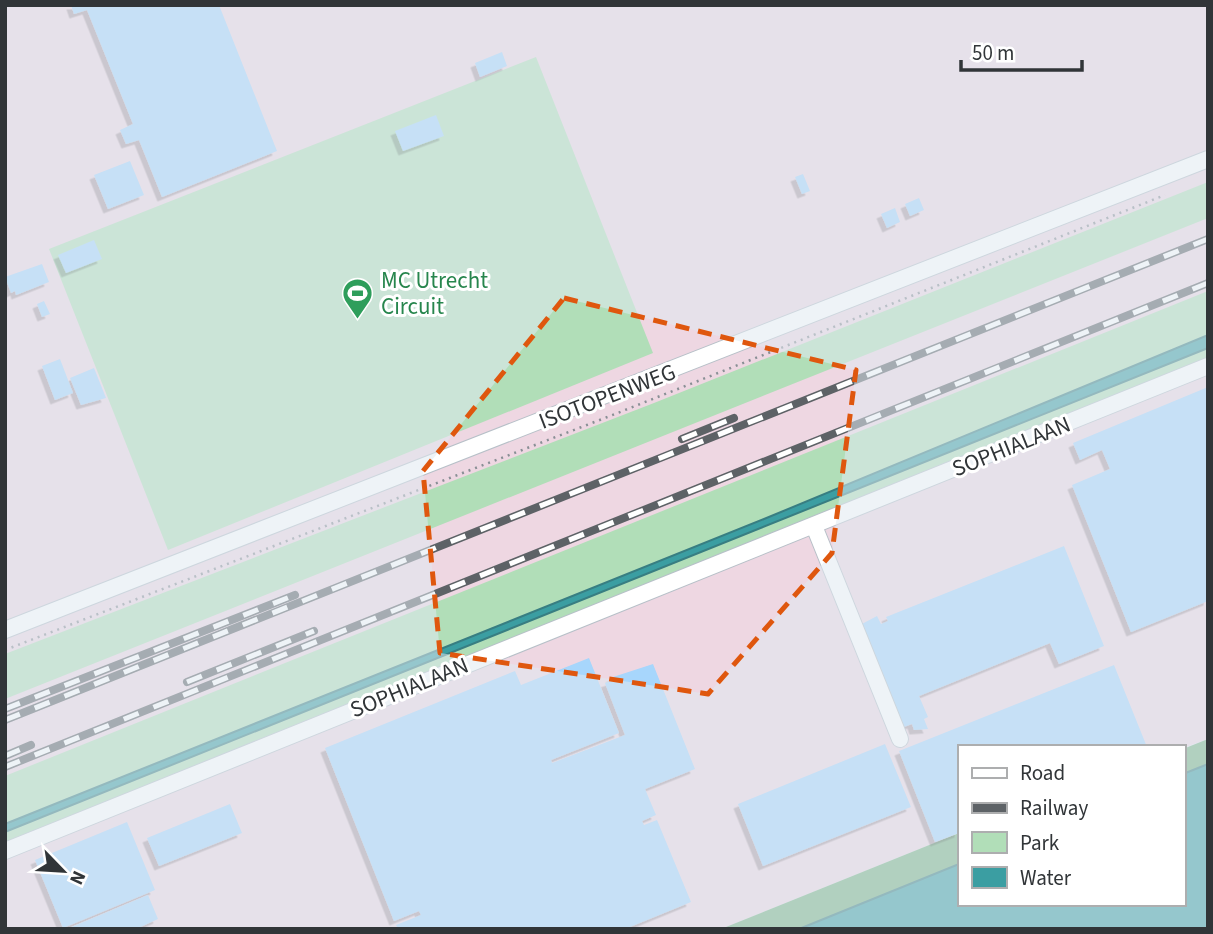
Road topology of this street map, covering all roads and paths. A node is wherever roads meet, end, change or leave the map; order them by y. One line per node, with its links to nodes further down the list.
1 (1208, 159): 5 (street, ISOTOPENWEG)
2 (1169, 193): 6 (path)
3 (1208, 366): 4 (street, SOPHIALAAN)
4 (814, 526): 7 (street); 8 (street, SOPHIALAAN)
5 (5, 631)
6 (5, 650)
7 (901, 739)
8 (5, 851)

